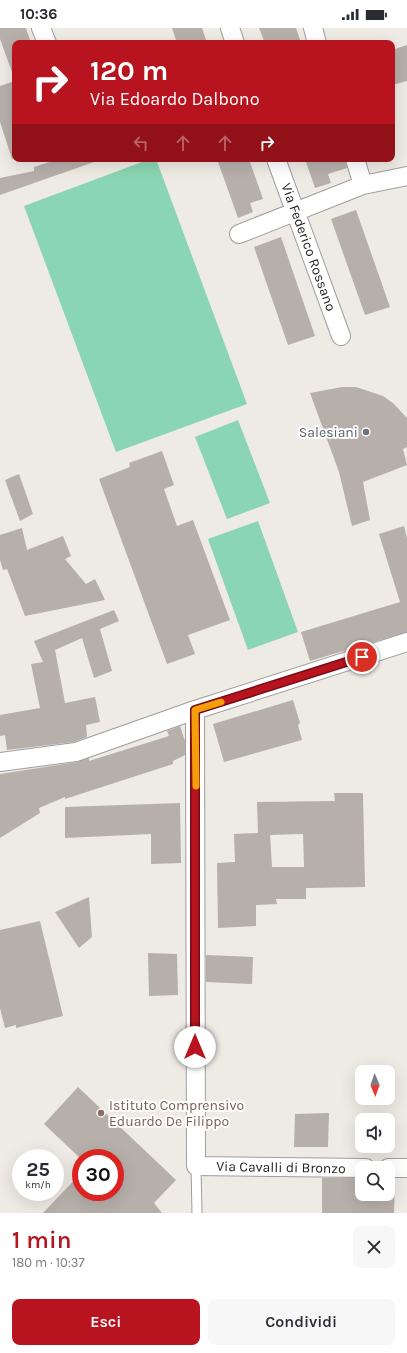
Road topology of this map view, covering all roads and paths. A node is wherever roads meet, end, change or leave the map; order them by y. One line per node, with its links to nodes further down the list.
1 (41, 28): 4 (street)
2 (230, 28): 5 (street)
3 (312, 28): 6 (street)
4 (46, 40)
5 (234, 40)
6 (317, 40)
7 (277, 162): 11 (street, Via Federico Rossano)
8 (356, 162): 10 (street)
9 (407, 176): 10 (street)
10 (363, 185): 11 (street)
11 (295, 212): 12 (street); 13 (street, Via Federico Rossano)
12 (239, 234)
13 (341, 336)
14 (407, 642): 15 (street)
15 (195, 710): 16 (street); 17 (street)
16 (0, 762)
17 (196, 1166): 18 (street, Via Cavalli di Bronzo); 21 (lane)
18 (355, 1168)
19 (395, 1168): 20 (street)
20 (407, 1168)
21 (197, 1213)

